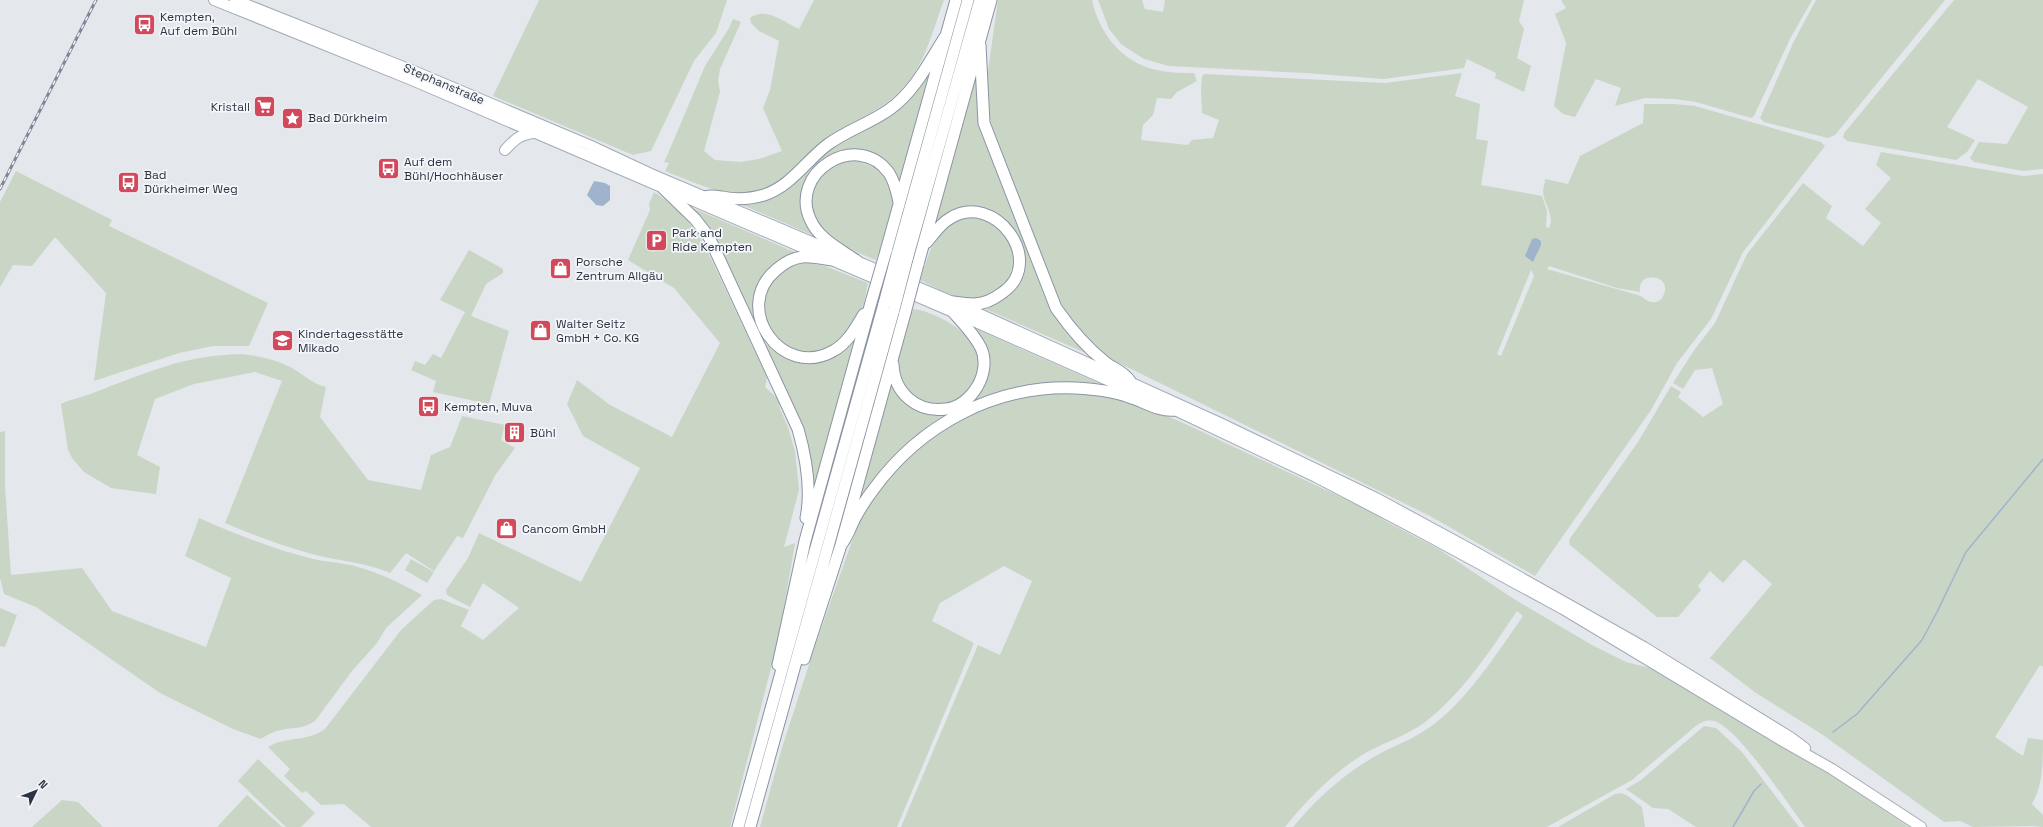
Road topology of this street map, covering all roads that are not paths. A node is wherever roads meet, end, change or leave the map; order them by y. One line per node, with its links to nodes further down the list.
1 (214, 0): 7 (main road, Stephanstraße)
2 (235, 0): 7 (main road, Stephanstraße)
3 (956, 0): 9 (highway)
4 (968, 0): 17 (highway)
5 (980, 0): 17 (highway)
6 (991, 0): 10 (highway)
7 (300, 30): 8 (main road, Stephanstraße)
8 (312, 34): 11 (main road, Stephanstraße); 14 (main road, Stephanstraße)
9 (945, 37): 14 (highway); 15 (highway)
10 (980, 45): 16 (highway); 24 (highway)
11 (533, 133): 12 (main road); 13 (main road, Stephanstraße)
12 (505, 150)
13 (662, 188): 18 (main road, Stephanstraße); 26 (highway)
14 (704, 197): 19 (main road, Stephanstraße)
15 (899, 205): 17 (highway); 19 (highway)
16 (923, 247): 21 (highway); 22 (highway, bridge)
17 (897, 255): 20 (highway, bridge); 22 (highway, bridge); 28 (highway, bridge)
18 (833, 260): 20 (highway); 21 (main road, Stephanstraße)
19 (857, 261): 21 (main road, Stephanstraße)
20 (872, 300): 26 (highway)
21 (953, 307): 23 (highway); 24 (main road); 25 (main road)
22 (899, 311): 23 (highway); 29 (highway)
23 (894, 352): 27 (highway)
24 (1130, 381): 30 (main road)
25 (1175, 410): 27 (highway); 30 (main road)
26 (805, 542): 28 (highway)
27 (841, 545): 29 (highway)
28 (779, 684): 31 (highway)
29 (786, 697): 32 (highway)
30 (1832, 769): 33 (main road)
31 (738, 827)
32 (750, 827)
33 (1921, 827)

